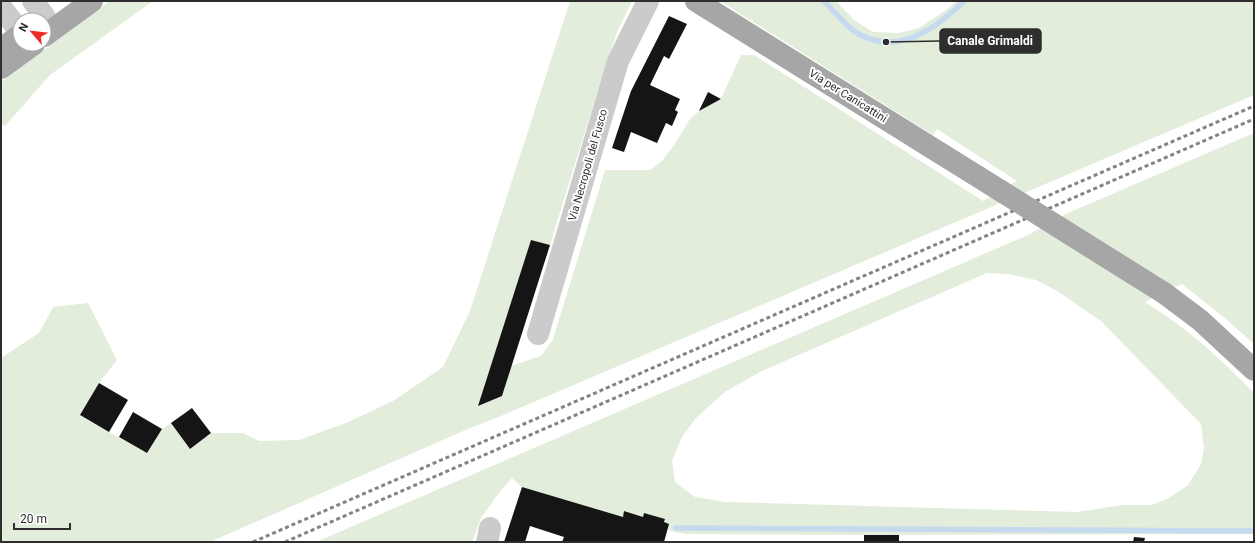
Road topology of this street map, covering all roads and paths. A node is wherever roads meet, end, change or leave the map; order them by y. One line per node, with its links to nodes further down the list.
1 (67, 1): 7 (main road)
2 (78, 1): 8 (street)
3 (92, 1): 9 (main road)
4 (648, 1): 15 (street, Via Necropoli del Fusco)
5 (696, 1): 16 (main road, Via per Canicattini, bridge)
6 (1, 7): 10 (street)
7 (52, 14)
8 (52, 17)
9 (52, 18)
10 (12, 22)
11 (12, 40): 12 (main road)
12 (1, 49)
13 (23, 52): 14 (main road)
14 (1, 68)
15 (538, 334)
16 (1254, 370)

